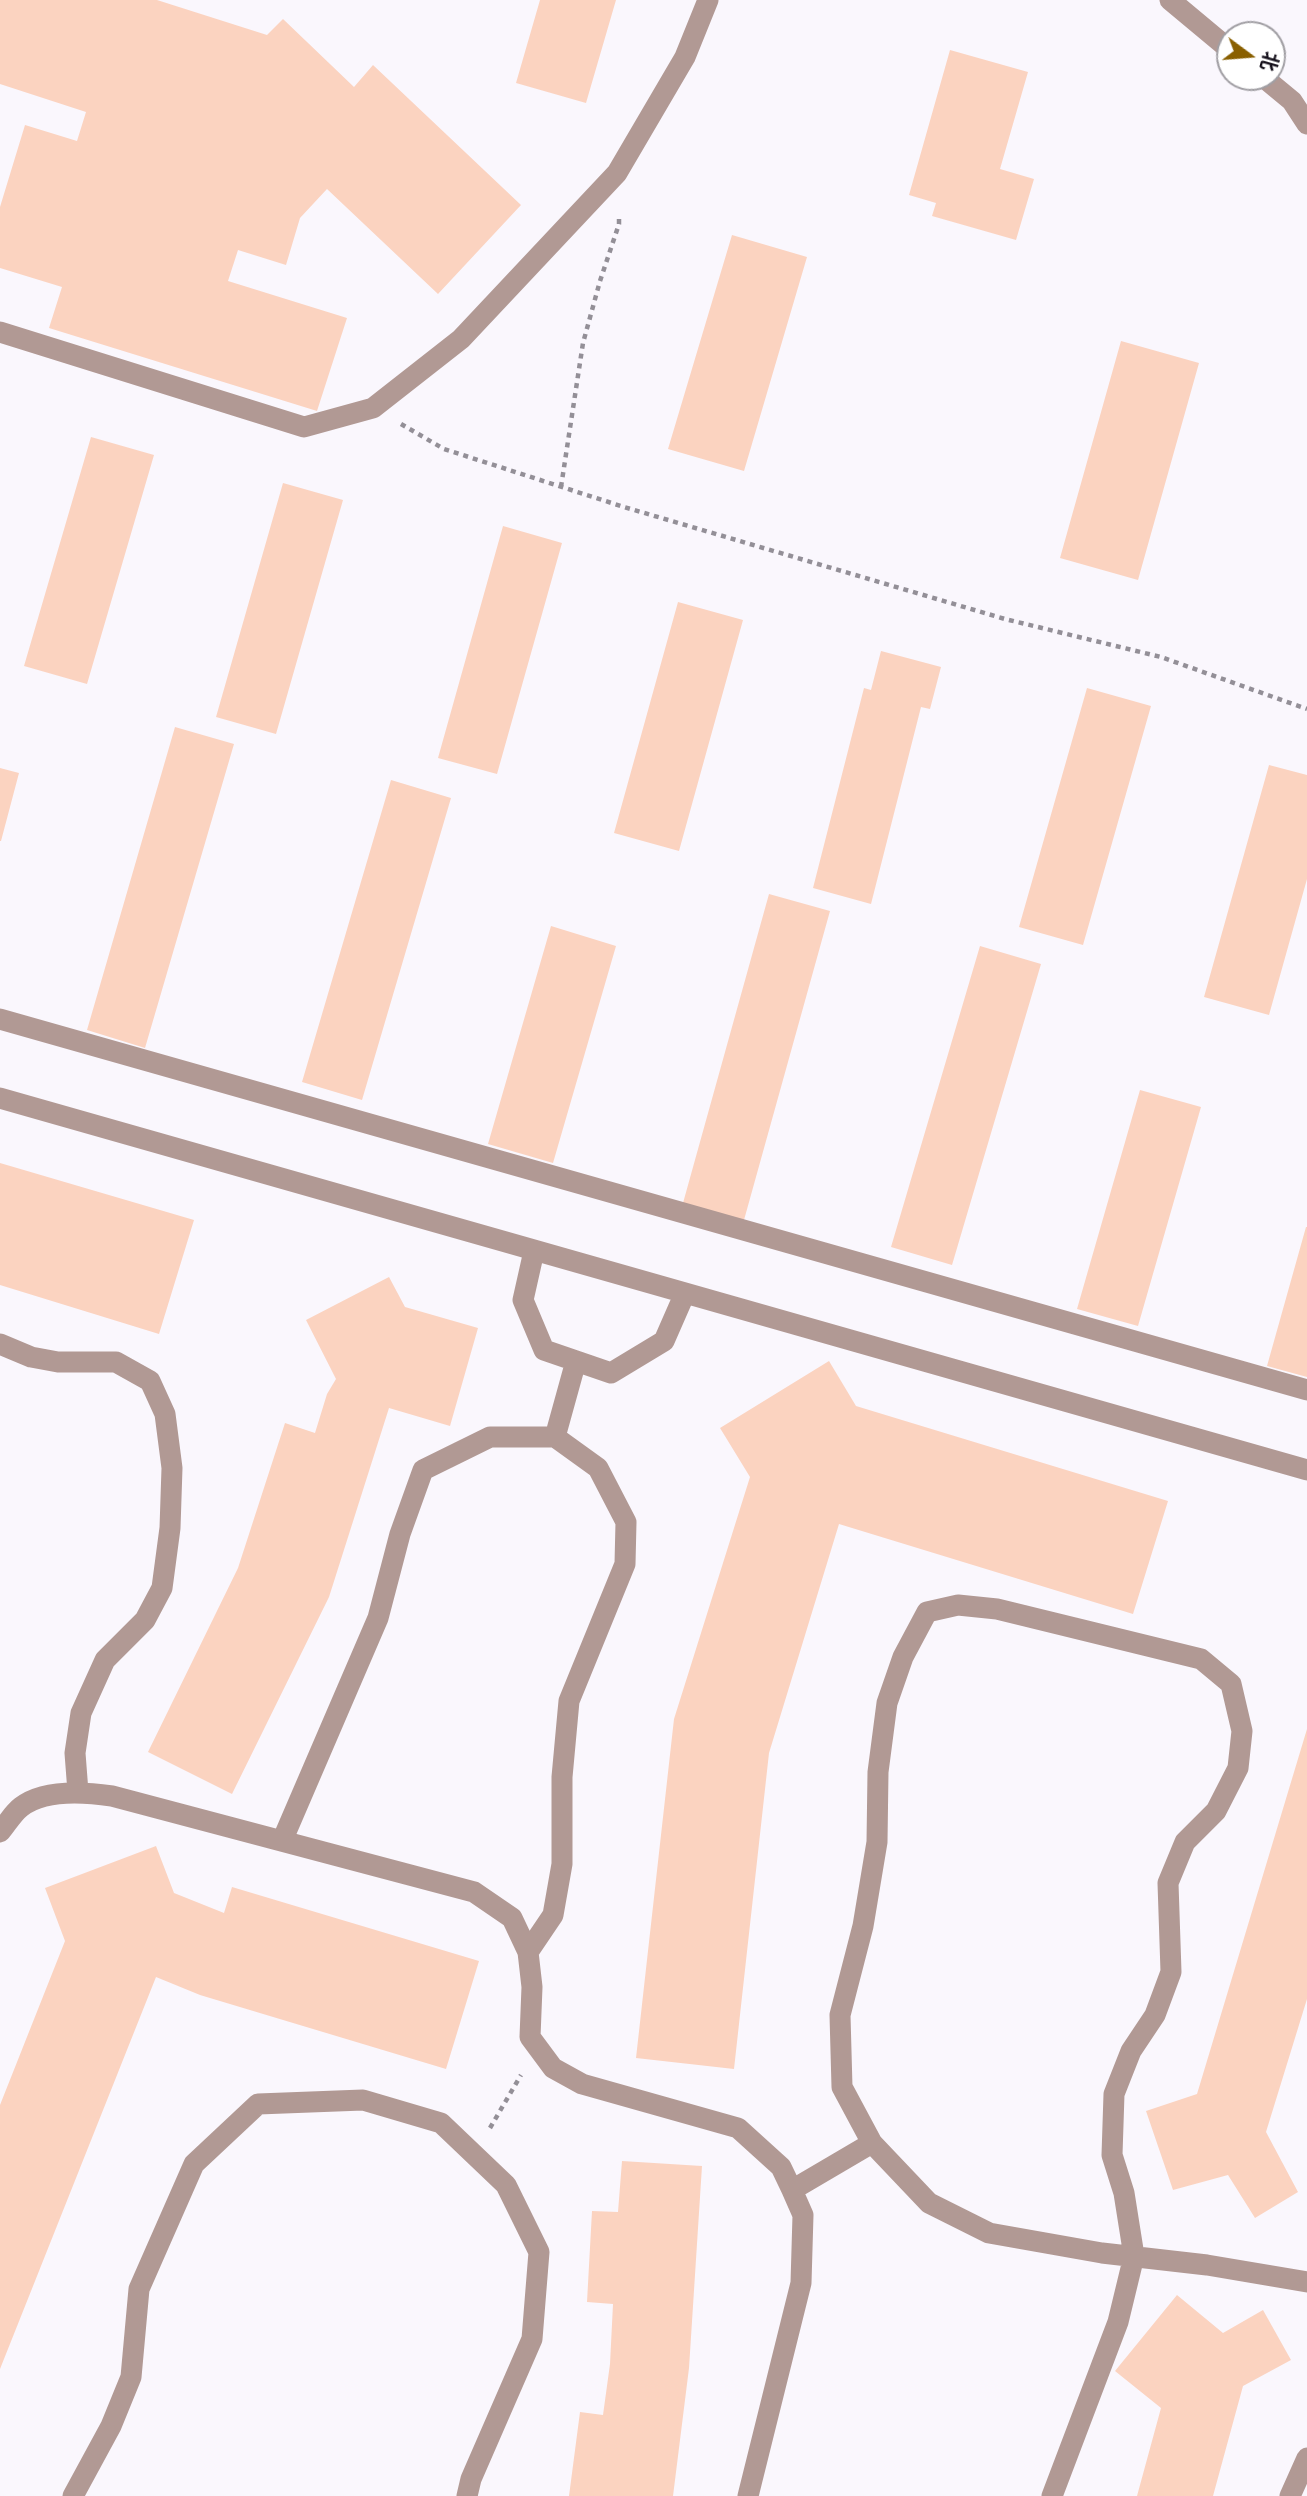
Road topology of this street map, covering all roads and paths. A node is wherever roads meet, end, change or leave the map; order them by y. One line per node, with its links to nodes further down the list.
1 (708, 0): 6 (lane)
2 (1170, 0): 3 (lane)
3 (1216, 38)
4 (1279, 91): 5 (lane)
5 (1307, 124)
6 (617, 173): 8 (lane); 9 (path)
7 (0, 332): 8 (lane)
8 (373, 408): 9 (path)
9 (561, 487): 10 (path)
10 (1307, 709)
11 (0, 1019): 17 (lane)
12 (0, 1098): 13 (lane)
13 (534, 1251): 14 (lane); 16 (lane)
14 (685, 1293): 16 (lane); 19 (lane)
15 (0, 1343): 20 (lane)
16 (576, 1361): 18 (lane)
17 (1307, 1390)
18 (555, 1437): 22 (lane); 23 (lane)
19 (1307, 1471)
20 (78, 1791): 21 (lane); 22 (lane)
21 (0, 1832)
22 (282, 1841): 23 (lane)
23 (528, 1952): 24 (lane)
24 (538, 2048): 26 (path); 27 (lane)
25 (872, 2143): 27 (lane); 28 (lane); 28 (lane)
26 (474, 2154): 31 (lane); 32 (lane)
27 (792, 2190): 33 (lane)
28 (1134, 2256): 29 (lane); 34 (lane)
29 (1307, 2282)
30 (1307, 2458): 35 (lane)
31 (73, 2496)
32 (467, 2496)
33 (748, 2496)
34 (1052, 2496)
35 (1290, 2496)

